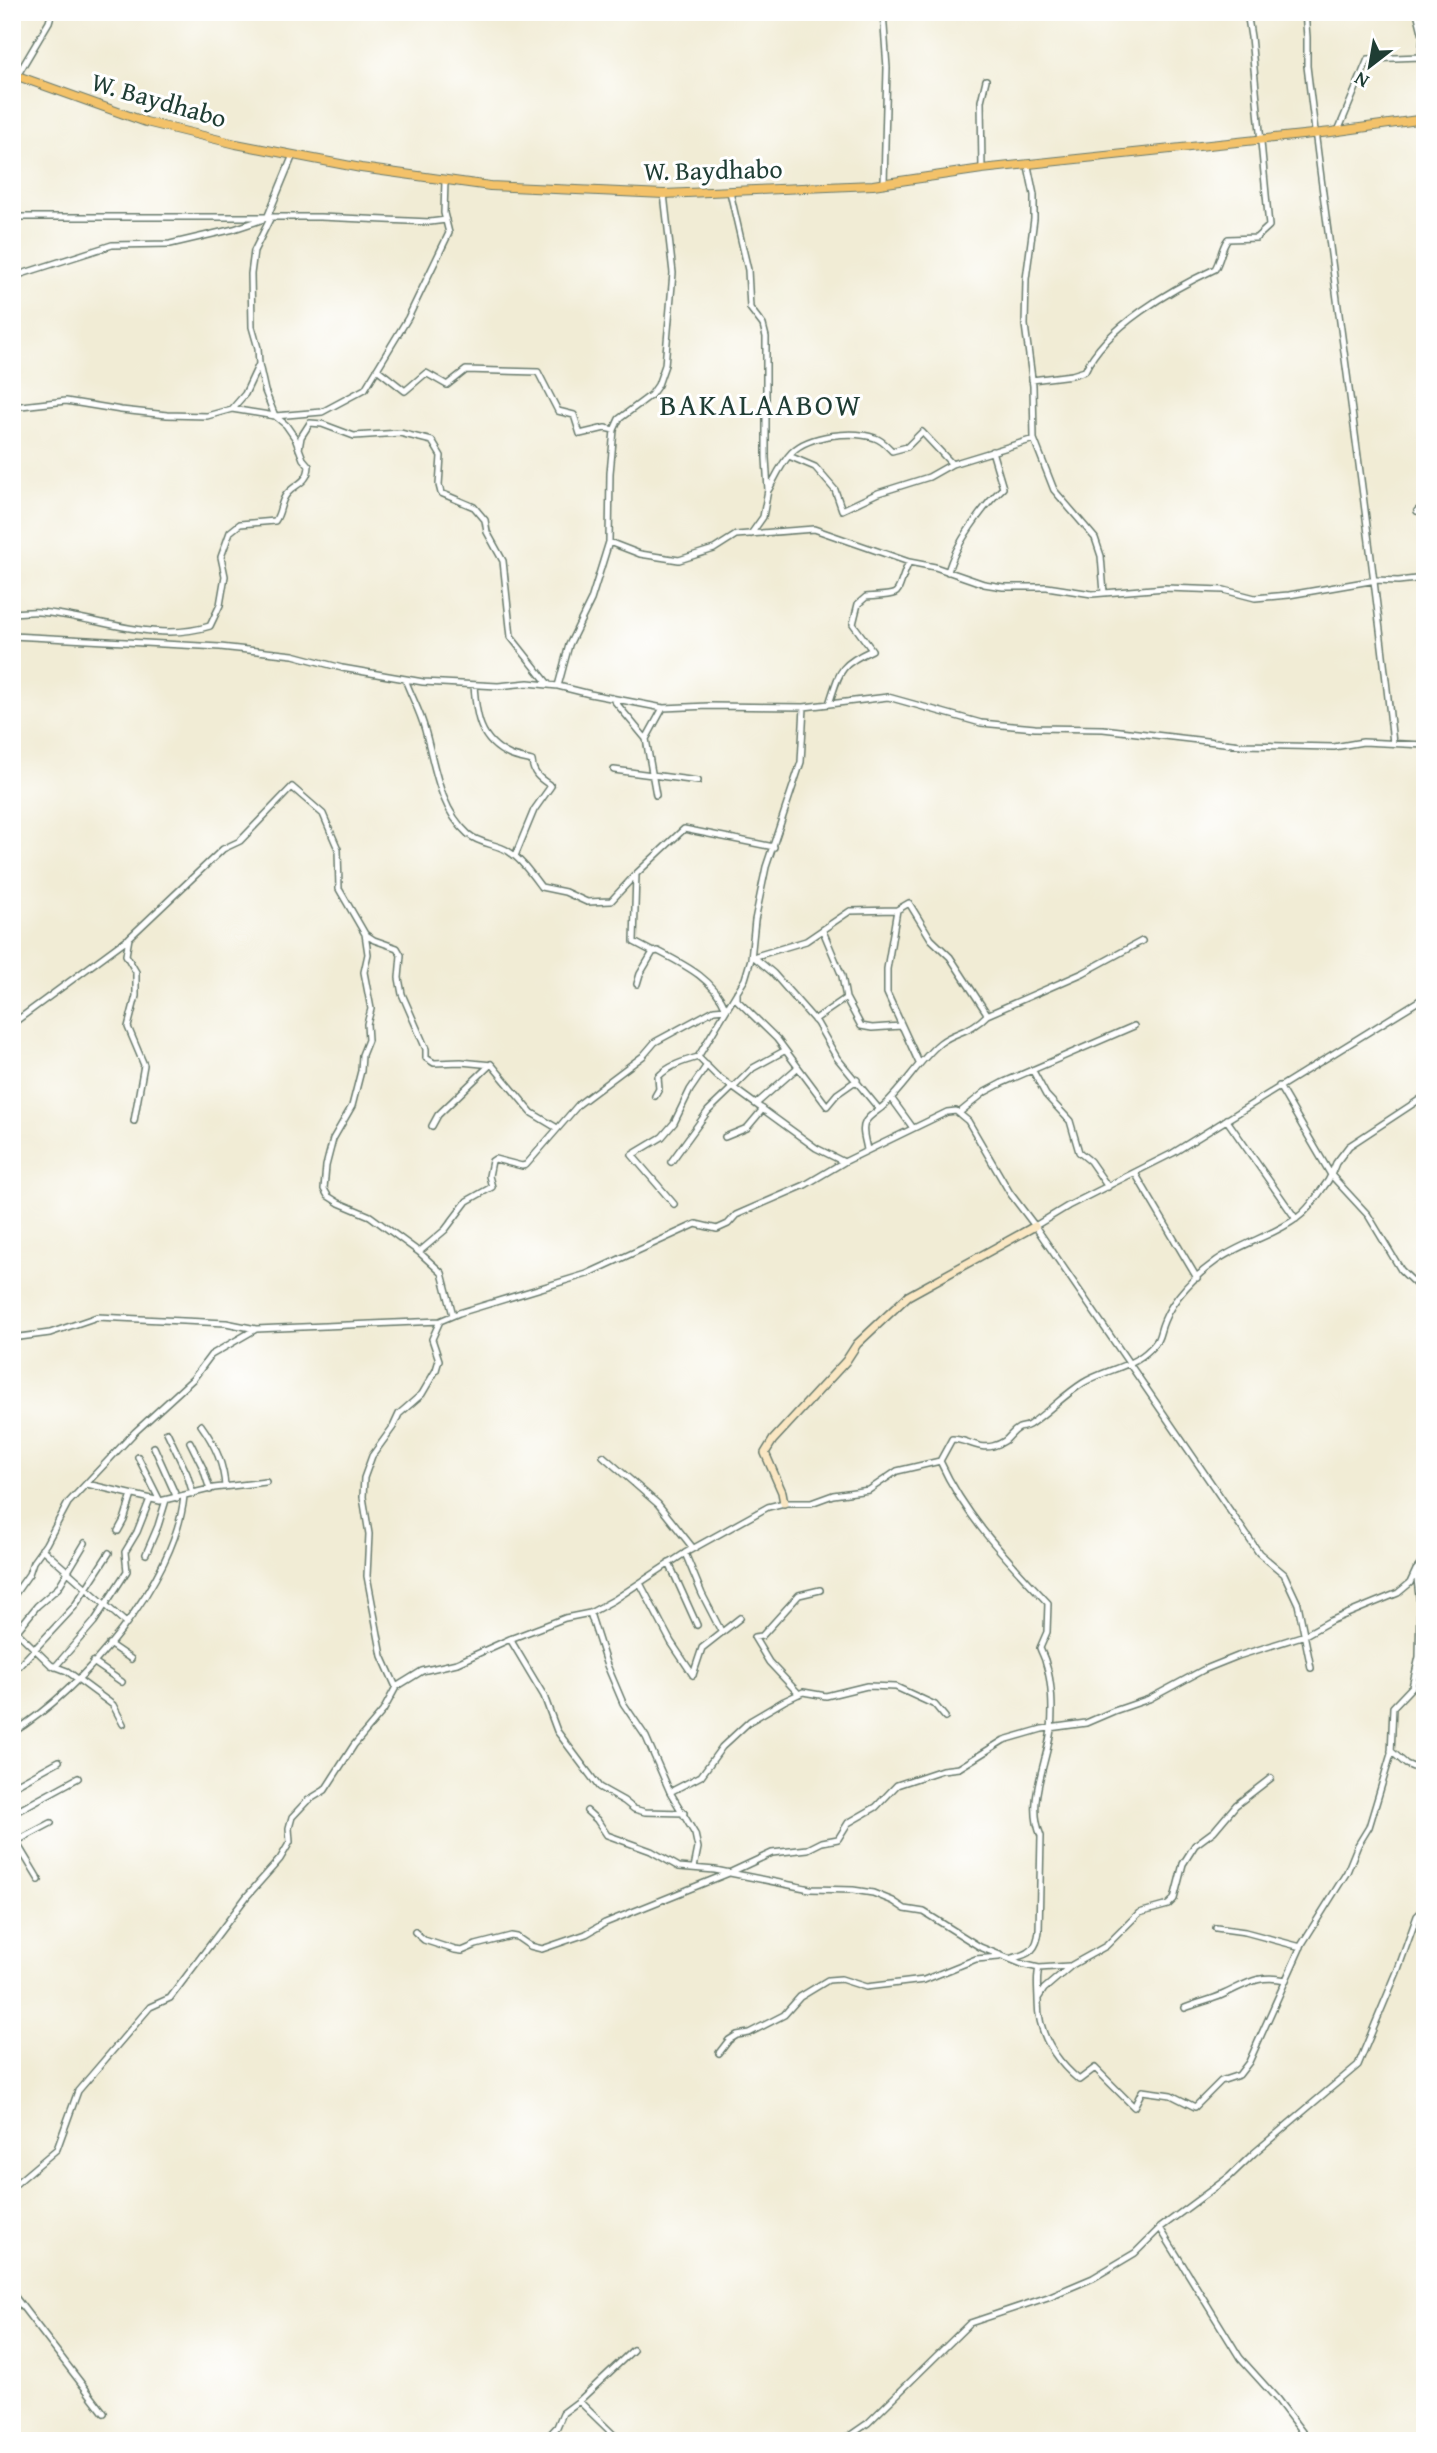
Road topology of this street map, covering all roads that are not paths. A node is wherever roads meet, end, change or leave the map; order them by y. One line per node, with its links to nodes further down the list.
1 (51, 12): 8 (street)
2 (883, 12): 19 (street)
3 (1247, 12): 14 (street)
4 (1305, 12): 13 (street)
5 (1417, 12): 6 (street)
6 (1424, 36): 7 (street)
7 (1422, 57): 10 (street); 12 (street)
8 (15, 75): 15 (main road, W. Baydhabo)
9 (986, 80): 17 (street)
10 (1425, 93)
11 (1425, 119): 12 (main road, W. Baydhabo)
12 (1338, 131): 13 (main road, W. Baydhabo)
13 (1315, 134): 14 (main road, W. Baydhabo); 48 (street)
14 (1262, 139): 16 (main road, W. Baydhabo); 28 (street)
15 (293, 155): 18 (main road, W. Baydhabo); 23 (street)
16 (1028, 166): 17 (main road, W. Baydhabo); 28 (street)
17 (982, 169): 19 (main road, W. Baydhabo)
18 (445, 181): 21 (main road, W. Baydhabo); 24 (street)
19 (884, 183): 20 (main road, W. Baydhabo)
20 (730, 192): 21 (main road, W. Baydhabo); 40 (street)
21 (664, 194): 34 (street)
22 (12, 217): 23 (street)
23 (269, 217): 24 (street); 25 (street); 26 (street)
24 (446, 220): 27 (street)
25 (12, 277)
26 (258, 364): 30 (street); 32 (street)
27 (377, 369): 31 (street); 34 (street)
28 (1032, 380): 35 (street)
29 (12, 407): 30 (street)
30 (232, 410): 32 (street)
31 (322, 412): 32 (street); 33 (street)
32 (275, 416): 36 (street)
33 (310, 423): 36 (street); 54 (street)
34 (614, 430): 44 (street)
35 (1034, 439): 37 (street); 49 (street)
36 (299, 451): 50 (street)
37 (992, 451): 39 (street); 46 (street)
38 (789, 456): 39 (street); 39 (street); 40 (street)
39 (952, 464)
40 (768, 490): 43 (street)
41 (1425, 504): 42 (street)
42 (1417, 511)
43 (751, 534): 44 (street); 45 (street)
44 (609, 542): 55 (street)
45 (909, 562): 46 (street); 57 (street)
46 (948, 572): 49 (street)
47 (1425, 578): 48 (street)
48 (1376, 580): 49 (street); 61 (street)
49 (1104, 593)
50 (12, 613)
51 (12, 636): 52 (street)
52 (405, 679): 53 (street); 68 (street)
53 (474, 685): 54 (street); 68 (street)
54 (549, 685): 55 (street)
55 (558, 686): 56 (street)
56 (612, 697): 59 (street); 60 (street)
57 (829, 704): 58 (street); 61 (street)
58 (804, 707): 59 (street); 67 (street)
59 (663, 708): 60 (street)
60 (646, 739): 64 (street)
61 (1393, 743): 62 (street)
62 (1425, 745)
63 (614, 771): 64 (street)
64 (653, 775): 65 (street); 66 (street)
65 (698, 781)
66 (656, 795)
67 (774, 847): 69 (street); 76 (street)
68 (514, 856): 69 (street)
69 (636, 874): 75 (street)
70 (897, 909): 71 (street); 82 (street); 85 (street)
71 (823, 931): 76 (street); 80 (street)
72 (365, 934): 73 (street); 90 (street); 119 (street)
73 (129, 938): 84 (street); 105 (street)
74 (1142, 941): 82 (street)
75 (653, 952): 77 (street); 81 (street)
76 (753, 957): 78 (street); 83 (street)
77 (637, 984)
78 (737, 990): 81 (street); 87 (street)
79 (1425, 997): 95 (street)
80 (846, 998): 83 (street); 85 (street)
81 (726, 1009): 88 (street); 108 (street)
82 (987, 1015): 89 (street)
83 (814, 1020): 94 (street)
84 (12, 1024)
85 (901, 1026): 89 (street)
86 (1134, 1026): 93 (street)
87 (784, 1051): 92 (street); 96 (street)
88 (698, 1057): 91 (street); 97 (street)
89 (919, 1063): 99 (street)
90 (491, 1064): 106 (street); 108 (street)
91 (707, 1066): 96 (street); 116 (street)
92 (797, 1068): 94 (street); 100 (street)
93 (1032, 1071): 103 (street); 115 (street)
94 (857, 1080): 102 (street)
95 (1279, 1086): 104 (street); 114 (street)
96 (734, 1087): 100 (street); 111 (street)
97 (655, 1096)
98 (1425, 1096): 114 (street)
99 (891, 1098): 102 (street); 107 (street)
100 (756, 1104): 101 (street)
101 (763, 1109): 109 (street); 112 (street)
102 (879, 1109): 110 (street)
103 (959, 1112): 107 (street); 118 (street)
104 (1226, 1119): 113 (street); 117 (street)
105 (134, 1121)
106 (432, 1126)
107 (913, 1128): 110 (street)
108 (557, 1129): 119 (street)
109 (725, 1138)
110 (867, 1150): 112 (street)
111 (671, 1162)
112 (844, 1162): 122 (street)
113 (1135, 1173): 115 (street); 120 (street)
114 (1331, 1175): 117 (street); 121 (street)
115 (1108, 1187): 118 (street)
116 (674, 1204)
117 (1296, 1219): 120 (street)
118 (1035, 1226): 126 (street); 144 (street)
119 (419, 1252): 122 (street)
120 (1196, 1278): 126 (street)
121 (1425, 1293)
122 (453, 1315): 123 (street)
123 (440, 1321): 124 (street); 178 (street)
124 (257, 1329): 125 (street); 135 (street)
125 (12, 1338)
126 (1129, 1362): 133 (street); 167 (street)
127 (201, 1425): 136 (street)
128 (167, 1432): 138 (street)
129 (190, 1442): 137 (street)
130 (154, 1447): 141 (street)
131 (603, 1456): 147 (street)
132 (138, 1457): 143 (street)
133 (940, 1461): 144 (street); 182 (street)
134 (266, 1482): 136 (street)
135 (87, 1484): 139 (street); 148 (street)
136 (225, 1487): 137 (street)
137 (209, 1490): 138 (street)
138 (193, 1494): 140 (street)
139 (132, 1495): 142 (street); 145 (street)
140 (184, 1496): 141 (street); 163 (street)
141 (177, 1498): 143 (street)
142 (150, 1499): 143 (street); 160 (street)
143 (163, 1500): 151 (street)
144 (784, 1503): 147 (street)
145 (118, 1531)
146 (85, 1544): 155 (street)
147 (693, 1548): 150 (street)
148 (42, 1549): 155 (street); 159 (street)
149 (109, 1553): 157 (street)
150 (685, 1553): 153 (street); 166 (street)
151 (146, 1554)
152 (1425, 1559): 154 (street)
153 (669, 1563): 156 (street); 164 (street)
154 (1416, 1570): 167 (street); 184 (street)
155 (68, 1571): 157 (street); 165 (street)
156 (640, 1583): 161 (street); 166 (street)
157 (88, 1588): 160 (street); 170 (street)
158 (820, 1590): 179 (street)
159 (12, 1598)
160 (107, 1604): 163 (street); 174 (street)
161 (590, 1613): 168 (street); 190 (street)
162 (740, 1618): 166 (street)
163 (126, 1623): 169 (street)
164 (697, 1625)
165 (15, 1629): 170 (street)
166 (721, 1631)
167 (1305, 1635): 175 (street); 182 (street)
168 (510, 1639): 178 (street); 192 (street)
169 (109, 1644): 171 (street); 172 (street)
170 (35, 1648): 173 (street); 174 (street)
171 (131, 1658)
172 (93, 1662): 176 (street); 177 (street)
173 (20, 1665)
174 (55, 1667): 176 (street)
175 (1311, 1668)
176 (78, 1679): 181 (street); 183 (street)
177 (122, 1682)
178 (396, 1687): 213 (street)
179 (799, 1694): 180 (street); 190 (street)
180 (945, 1717)
181 (123, 1724)
182 (1051, 1727): 198 (street); 206 (street)
183 (12, 1733)
184 (1391, 1751): 186 (street); 205 (street)
185 (59, 1761): 189 (street)
186 (1425, 1772)
187 (78, 1778): 193 (street)
188 (1271, 1778): 207 (street)
189 (12, 1787)
190 (670, 1792): 192 (street)
191 (587, 1811): 197 (street)
192 (684, 1813): 197 (street)
193 (12, 1814)
194 (51, 1823): 196 (street)
195 (12, 1835): 196 (street)
196 (17, 1841): 199 (street)
197 (694, 1868): 198 (street)
198 (729, 1873): 204 (street); 206 (street)
199 (39, 1880)
200 (12, 1895): 201 (street)
201 (18, 1904)
202 (1425, 1908): 214 (street)
203 (1216, 1928): 205 (street)
204 (415, 1932)
205 (1301, 1947): 209 (street)
206 (1010, 1959): 208 (street); 212 (street)
207 (1072, 1965): 208 (street); 210 (street)
208 (1039, 1968): 210 (street)
209 (1286, 1980): 210 (street); 211 (street)
210 (1038, 2000)
211 (1185, 2008)
212 (719, 2053)
213 (12, 2187)
214 (1160, 2228): 221 (street); 222 (street)
215 (12, 2293): 218 (street)
216 (633, 2350): 217 (street)
217 (579, 2401): 219 (street); 220 (street)
218 (104, 2413)
219 (544, 2441)
220 (620, 2441)
221 (842, 2441)
222 (1309, 2441)

